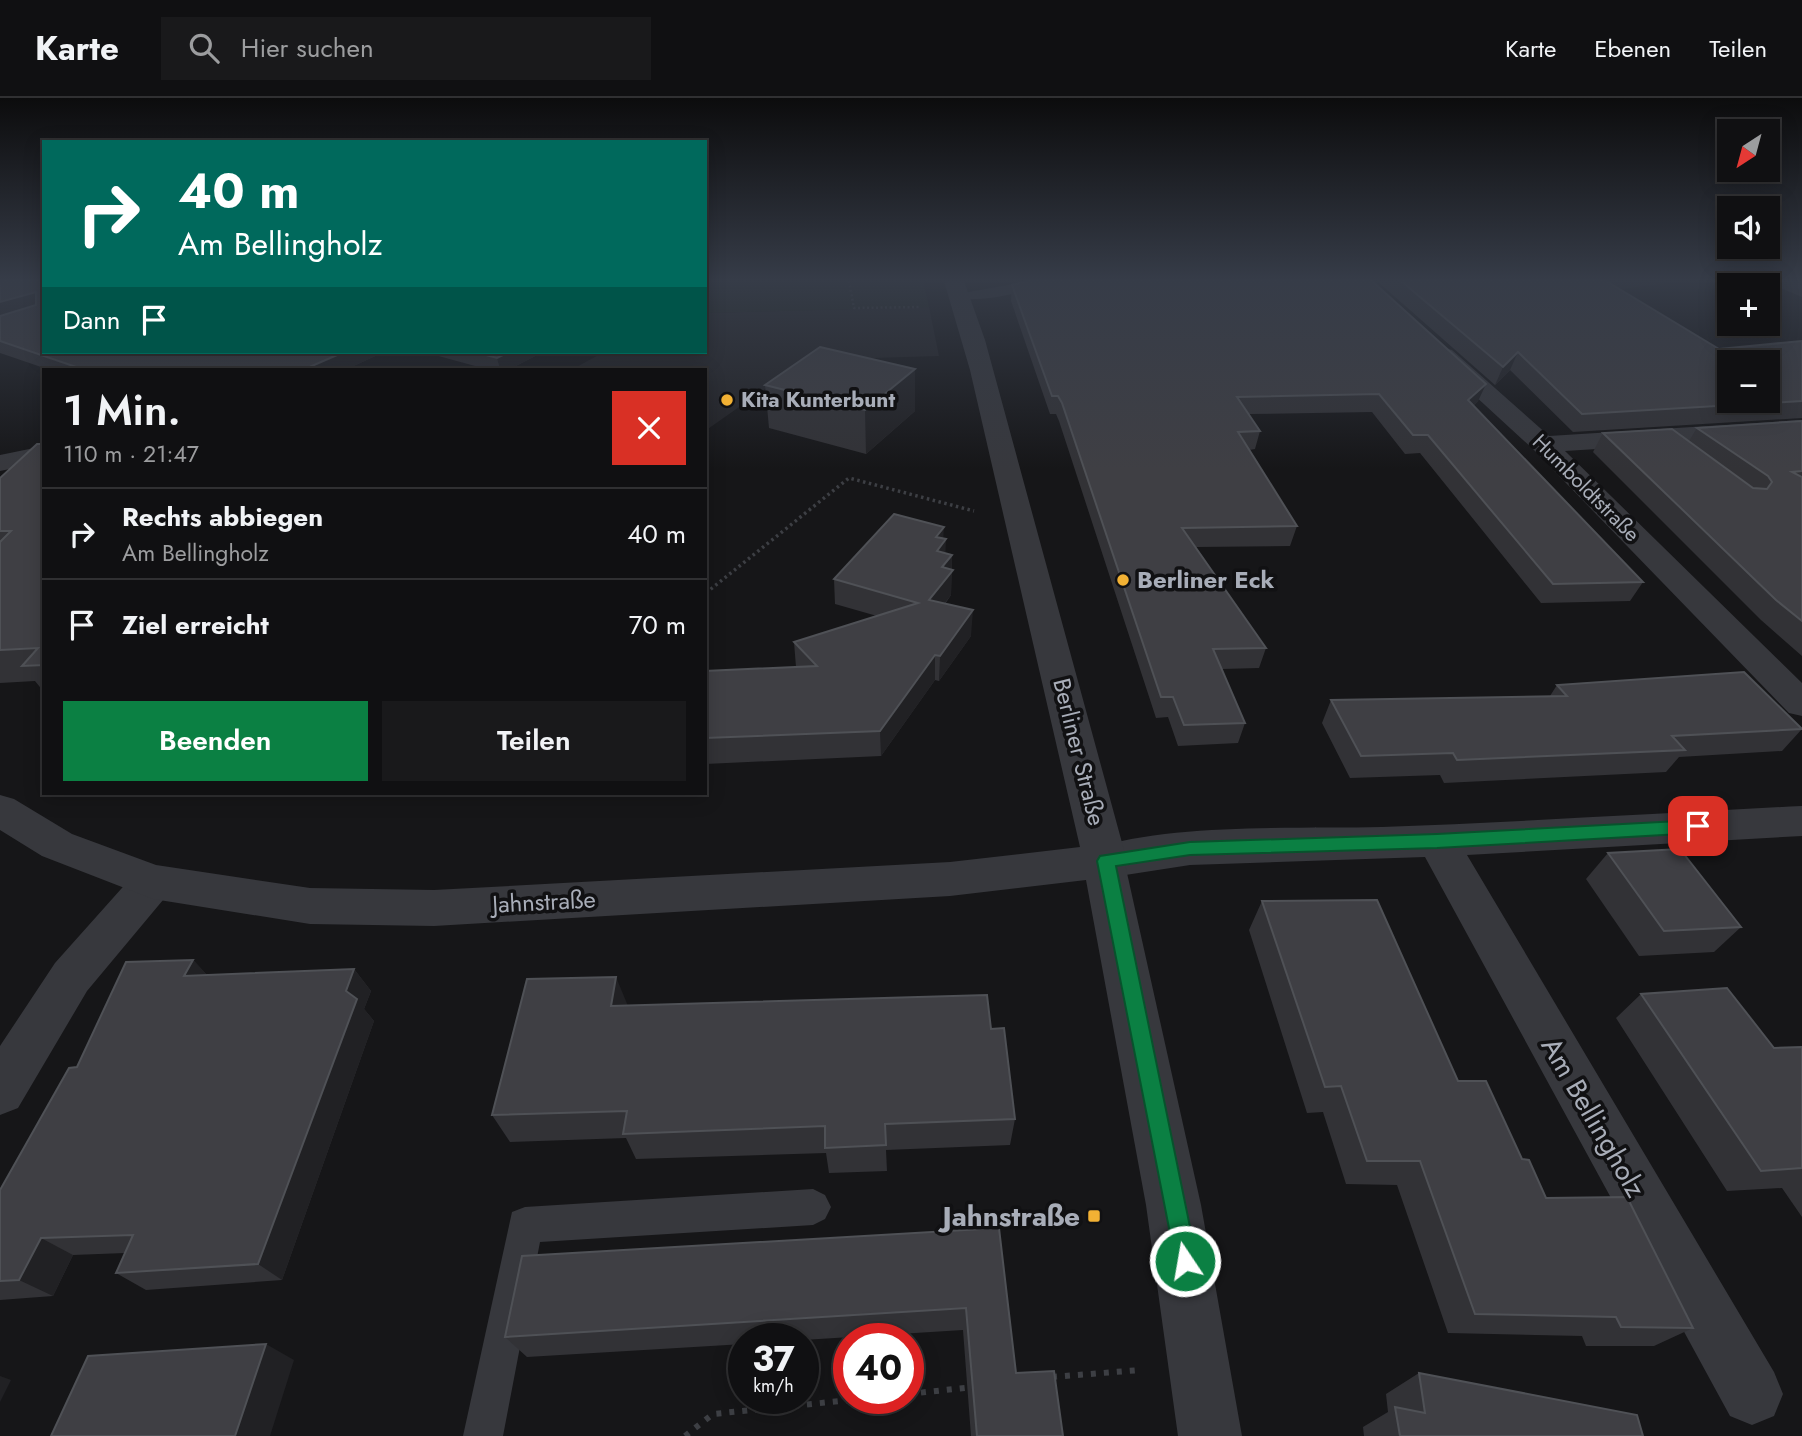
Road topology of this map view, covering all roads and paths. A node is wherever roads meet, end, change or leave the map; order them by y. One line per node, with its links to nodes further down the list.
1 (972, 343): 9 (street, Berliner Straße)
2 (1431, 343): 5 (street, Humboldtstraße)
3 (1802, 428): 4 (street)
4 (1660, 436): 5 (street); 6 (lane)
5 (1543, 444): 11 (street, Humboldtstraße)
6 (1682, 453)
7 (42, 454): 8 (street)
8 (0, 463)
9 (1018, 523): 10 (path); 15 (street, Berliner Straße)
10 (707, 592)
11 (1802, 704)
12 (0, 810): 16 (street, Jahnstraße)
13 (1802, 821): 14 (street)
14 (1437, 841): 15 (street); 23 (street, Am Bellingholz)
15 (1106, 861): 16 (street, Jahnstraße); 19 (street, Berliner Straße)
16 (153, 882): 17 (street)
17 (0, 1091)
18 (813, 1207): 25 (lane)
19 (1202, 1369): 20 (path); 27 (street, Berliner Straße)
20 (1038, 1379)
21 (985, 1385): 22 (path)
22 (924, 1392)
23 (1752, 1394)
24 (833, 1402): 26 (path)
25 (483, 1436)
26 (685, 1436)
27 (1210, 1436)

